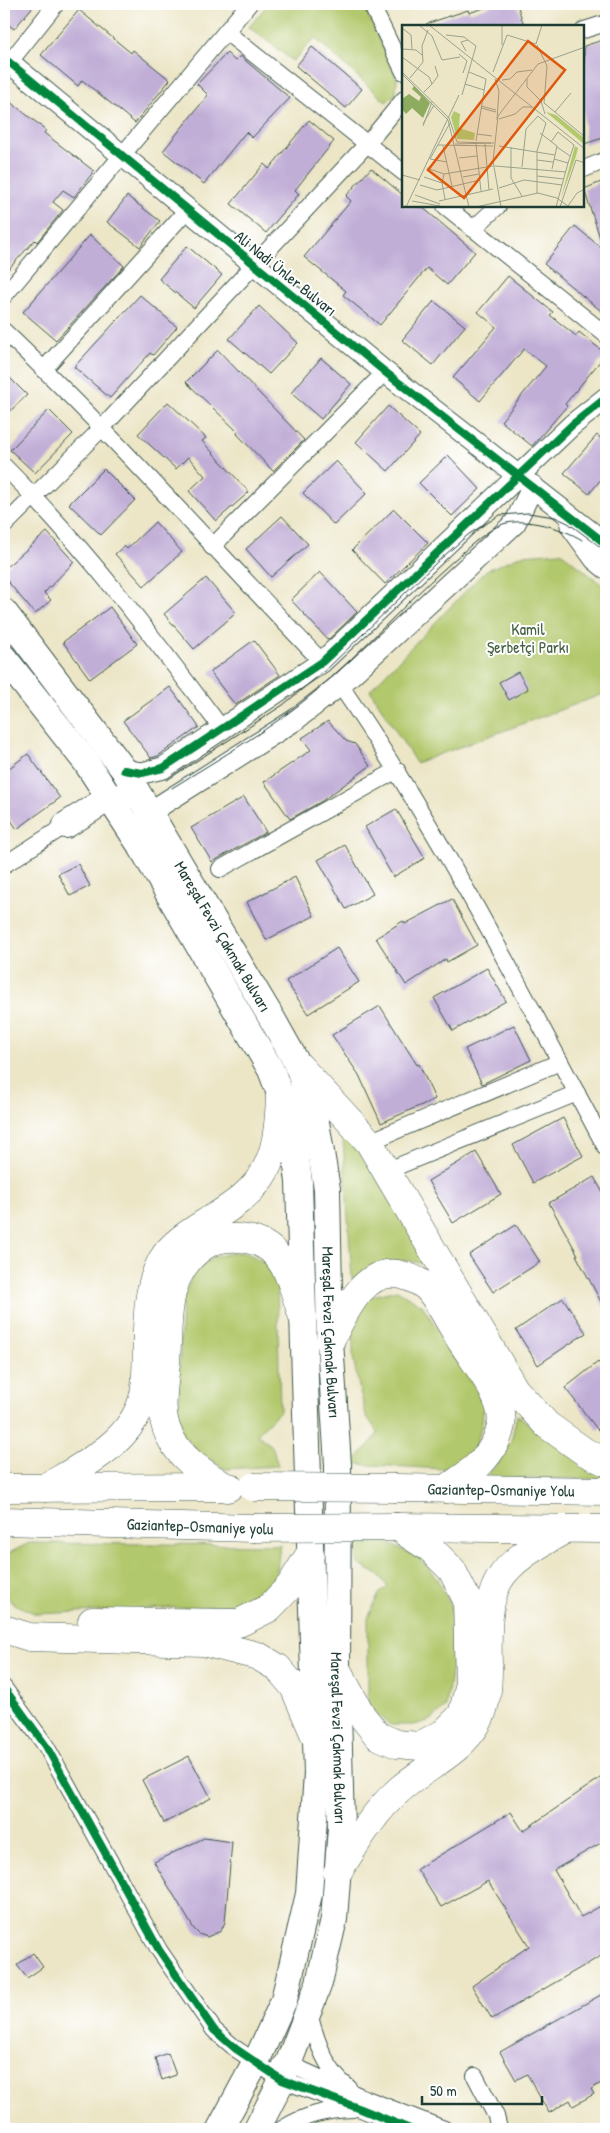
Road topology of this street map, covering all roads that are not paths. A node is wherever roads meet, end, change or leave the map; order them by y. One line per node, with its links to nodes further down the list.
1 (56, 4): 7 (street)
2 (249, 4): 6 (street)
3 (370, 4): 8 (street)
4 (606, 23): 5 (street)
5 (585, 30)
6 (226, 32): 10 (street); 11 (street)
7 (5, 63): 11 (street, Ali Nadi Ünler Bulvarı)
8 (402, 68)
9 (402, 101): 10 (street)
10 (367, 144): 14 (street); 19 (street)
11 (123, 156): 17 (street, Ali Nadi Ünler Bulvarı); 20 (street)
12 (606, 160): 13 (street)
13 (585, 169)
14 (402, 171)
15 (447, 208): 18 (street)
16 (496, 208): 18 (street)
17 (188, 210): 19 (street, Ali Nadi Ünler Bulvarı); 23 (street)
18 (473, 229): 22 (street)
19 (254, 264): 24 (street, Ali Nadi Ünler Bulvarı); 26 (street)
20 (4, 296)
21 (4, 331): 23 (street)
22 (606, 335)
23 (44, 369): 26 (street)
24 (385, 372): 28 (street, Ali Nadi Ünler Bulvarı); 33 (street)
25 (606, 398): 28 (street)
26 (102, 428): 29 (street); 33 (street)
27 (4, 466): 29 (street)
28 (526, 481): 30 (street, Ali Nadi Ünler Bulvarı); 37 (street); 38 (street)
29 (35, 497): 31 (street); 39 (street)
30 (554, 504): 32 (street); 34 (street)
31 (4, 526)
32 (606, 544)
33 (212, 547): 37 (street)
34 (606, 568)
35 (4, 612): 40 (main road, Mareşal Fevzi Çakmak Bulvarı)
36 (4, 658): 42 (main road, Mareşal Fevzi Çakmak Bulvarı)
37 (322, 662): 39 (street)
38 (340, 685): 41 (street); 43 (street)
39 (222, 729): 40 (street)
40 (124, 770): 43 (main road, Mareşal Fevzi Çakmak Bulvarı)
41 (397, 770): 47 (street); 48 (street)
42 (109, 798): 43 (main road); 44 (main road); 45 (main road, Mareşal Fevzi Çakmak Bulvarı)
43 (146, 807): 49 (main road, Mareşal Fevzi Çakmak Bulvarı)
44 (66, 825): 45 (main road); 46 (street)
45 (142, 848): 51 (main road, Mareşal Fevzi Çakmak Bulvarı)
46 (4, 865)
47 (220, 869)
48 (560, 1062): 50 (street); 52 (street)
49 (298, 1065): 52 (highway); 56 (main road, Mareşal Fevzi Çakmak Bulvarı)
50 (577, 1093): 53 (street); 54 (street)
51 (280, 1095): 55 (main road, Mareşal Fevzi Çakmak Bulvarı); 60 (highway)
52 (369, 1142): 54 (highway)
53 (606, 1148)
54 (386, 1171): 57 (highway)
55 (303, 1317): 58 (highway); 69 (main road, Mareşal Fevzi Çakmak Bulvarı)
56 (330, 1341): 61 (highway); 72 (main road, Mareşal Fevzi Çakmak Bulvarı)
57 (606, 1462)
58 (240, 1487): 60 (highway); 61 (highway, Gaziantep-Osmaniye Yolu, bridge)
59 (4, 1488): 60 (highway)
60 (45, 1488)
61 (446, 1489): 62 (highway, Gaziantep-Osmaniye Yolu)
62 (606, 1491)
63 (4, 1520): 64 (highway, Gaziantep-Osmaniye yolu)
64 (33, 1521): 65 (highway, Gaziantep-Osmaniye yolu, bridge); 68 (highway)
65 (397, 1527): 66 (highway); 72 (highway)
66 (566, 1529): 67 (highway); 75 (highway)
67 (606, 1529)
68 (4, 1538)
69 (310, 1554): 70 (highway); 74 (main road, Mareşal Fevzi Çakmak Bulvarı)
70 (4, 1608)
71 (4, 1629): 74 (highway)
72 (337, 1670): 75 (main road, Mareşal Fevzi Çakmak Bulvarı)
73 (4, 1688): 77 (street)
74 (316, 1738): 77 (main road, Mareşal Fevzi Çakmak Bulvarı)
75 (337, 1873): 76 (main road, Mareşal Fevzi Çakmak Bulvarı)
76 (308, 2013): 78 (main road, Mareşal Fevzi Çakmak Bulvarı); 80 (street)
77 (256, 2062): 78 (street); 81 (main road, Mareşal Fevzi Çakmak Bulvarı)
78 (286, 2072): 80 (street); 82 (main road, Mareşal Fevzi Çakmak Bulvarı)
79 (475, 2076): 86 (street)
80 (363, 2103): 83 (street); 84 (street); 85 (street)
81 (220, 2129)
82 (257, 2129)
83 (282, 2129)
84 (410, 2129)
85 (444, 2129)
86 (499, 2129)

